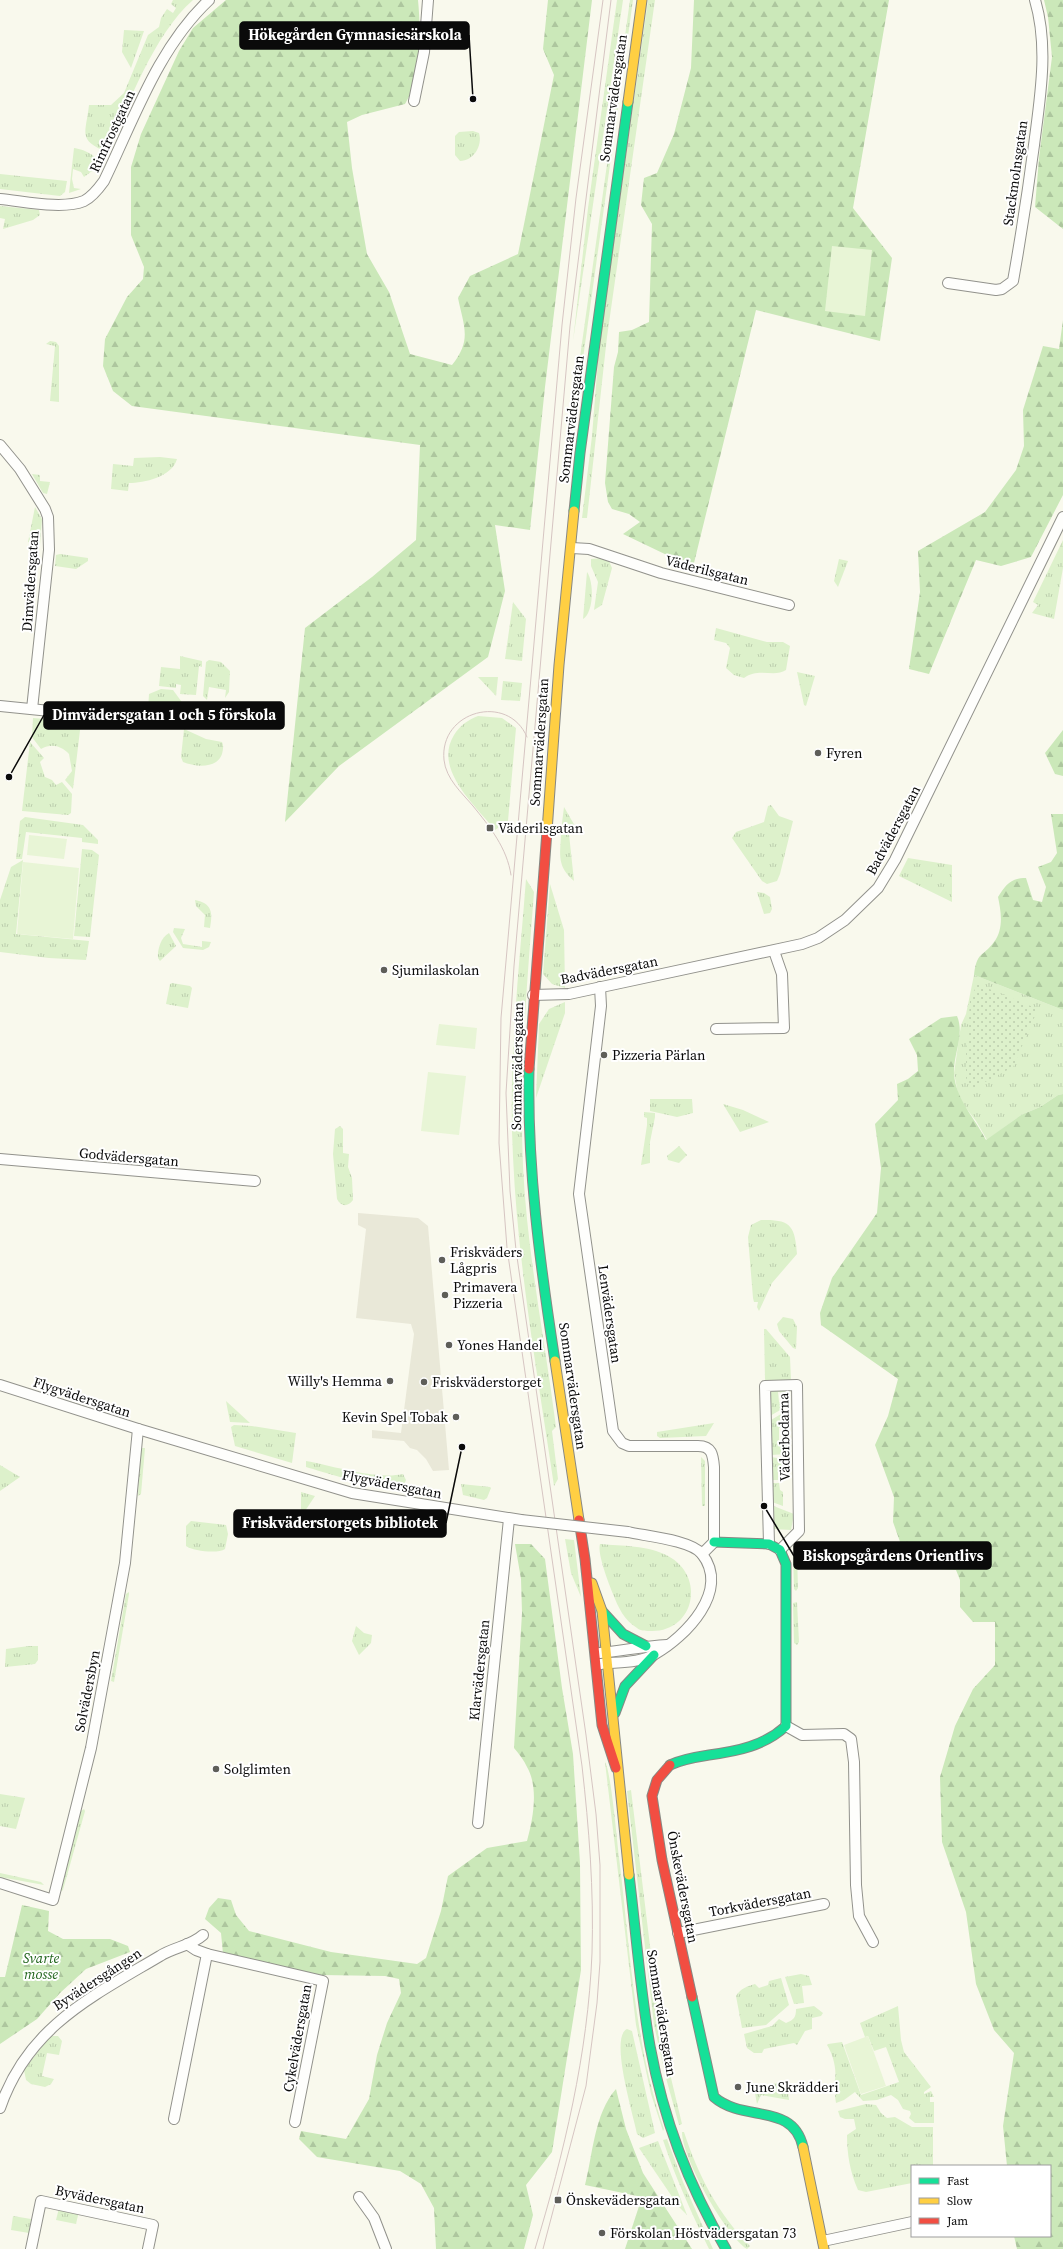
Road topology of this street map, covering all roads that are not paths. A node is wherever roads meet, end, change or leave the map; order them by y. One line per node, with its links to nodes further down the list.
1 (209, 0): 6 (street, Rimfrostgatan)
2 (428, 0): 5 (street)
3 (642, 0): 10 (street, Sommarvädersgatan)
4 (1035, 0): 7 (street, Stackmolnsgatan)
5 (414, 101)
6 (0, 199)
7 (948, 283)
8 (0, 445): 13 (street, Dimvädersgatan)
9 (1063, 517): 15 (street, Badvädersgatan)
10 (572, 548): 11 (street, Väderilsgatan); 17 (street, Sommarvädersgatan)
11 (789, 605)
12 (0, 706): 13 (street)
13 (32, 709): 14 (street)
14 (70, 713)
15 (774, 951): 16 (street, Badvädersgatan); 18 (street)
16 (600, 987): 17 (street, Badvädersgatan); 24 (street, Lenvädersgatan)
17 (533, 995): 28 (street, Sommarvädersgatan)
18 (716, 1029)
19 (0, 1159): 20 (street, Godvädersgatan)
20 (255, 1181)
21 (0, 1385): 22 (street, Flygvädersgatan)
22 (138, 1429): 23 (street, Flygvädersgatan); 41 (street, Solvädersbyn)
23 (509, 1519): 27 (street, Flygvädersgatan, bridge); 40 (street, Klarvädersgatan)
24 (714, 1542): 25 (street); 27 (street)
25 (769, 1544): 26 (street); 26 (street, Väderbodarna)
26 (780, 1550): 37 (street)
27 (702, 1554): 30 (street)
28 (585, 1559): 29 (street, Sommarvädersgatan); 33 (street, Sommarvädersgatan)
29 (602, 1611): 31 (street); 32 (street, Sommarvädersgatan)
30 (667, 1645): 31 (street); 34 (street)
31 (646, 1646): 32 (street)
32 (606, 1652): 33 (street); 35 (street, Sommarvädersgatan)
33 (593, 1653): 36 (street, Sommarvädersgatan)
34 (654, 1655): 35 (street); 38 (street)
35 (607, 1663): 36 (street); 38 (street, Sommarvädersgatan)
36 (594, 1665): 39 (street, Sommarvädersgatan)
37 (786, 1726): 43 (street, Önskevädersgatan); 45 (street)
38 (612, 1727): 39 (street, Sommarvädersgatan)
39 (616, 1768): 57 (street, Sommarvädersgatan)
40 (478, 1823)
41 (0, 1883)
42 (824, 1904): 43 (street, Torkvädersgatan)
43 (678, 1933): 53 (street, Önskevädersgatan)
44 (203, 1935): 46 (street, Byvädersgången)
45 (873, 1942)
46 (187, 1944): 47 (street, Cykelvädersgatan); 48 (street, Byvädersgången)
47 (207, 1954): 49 (street); 50 (street, Cykelvädersgatan)
48 (0, 2108)
49 (174, 2119)
50 (295, 2122)
51 (359, 2197): 56 (street)
52 (911, 2222): 53 (street)
53 (823, 2245)
54 (31, 2249): 55 (street, Byvädersgatan)
55 (148, 2249)
56 (386, 2249)
57 (726, 2249)

